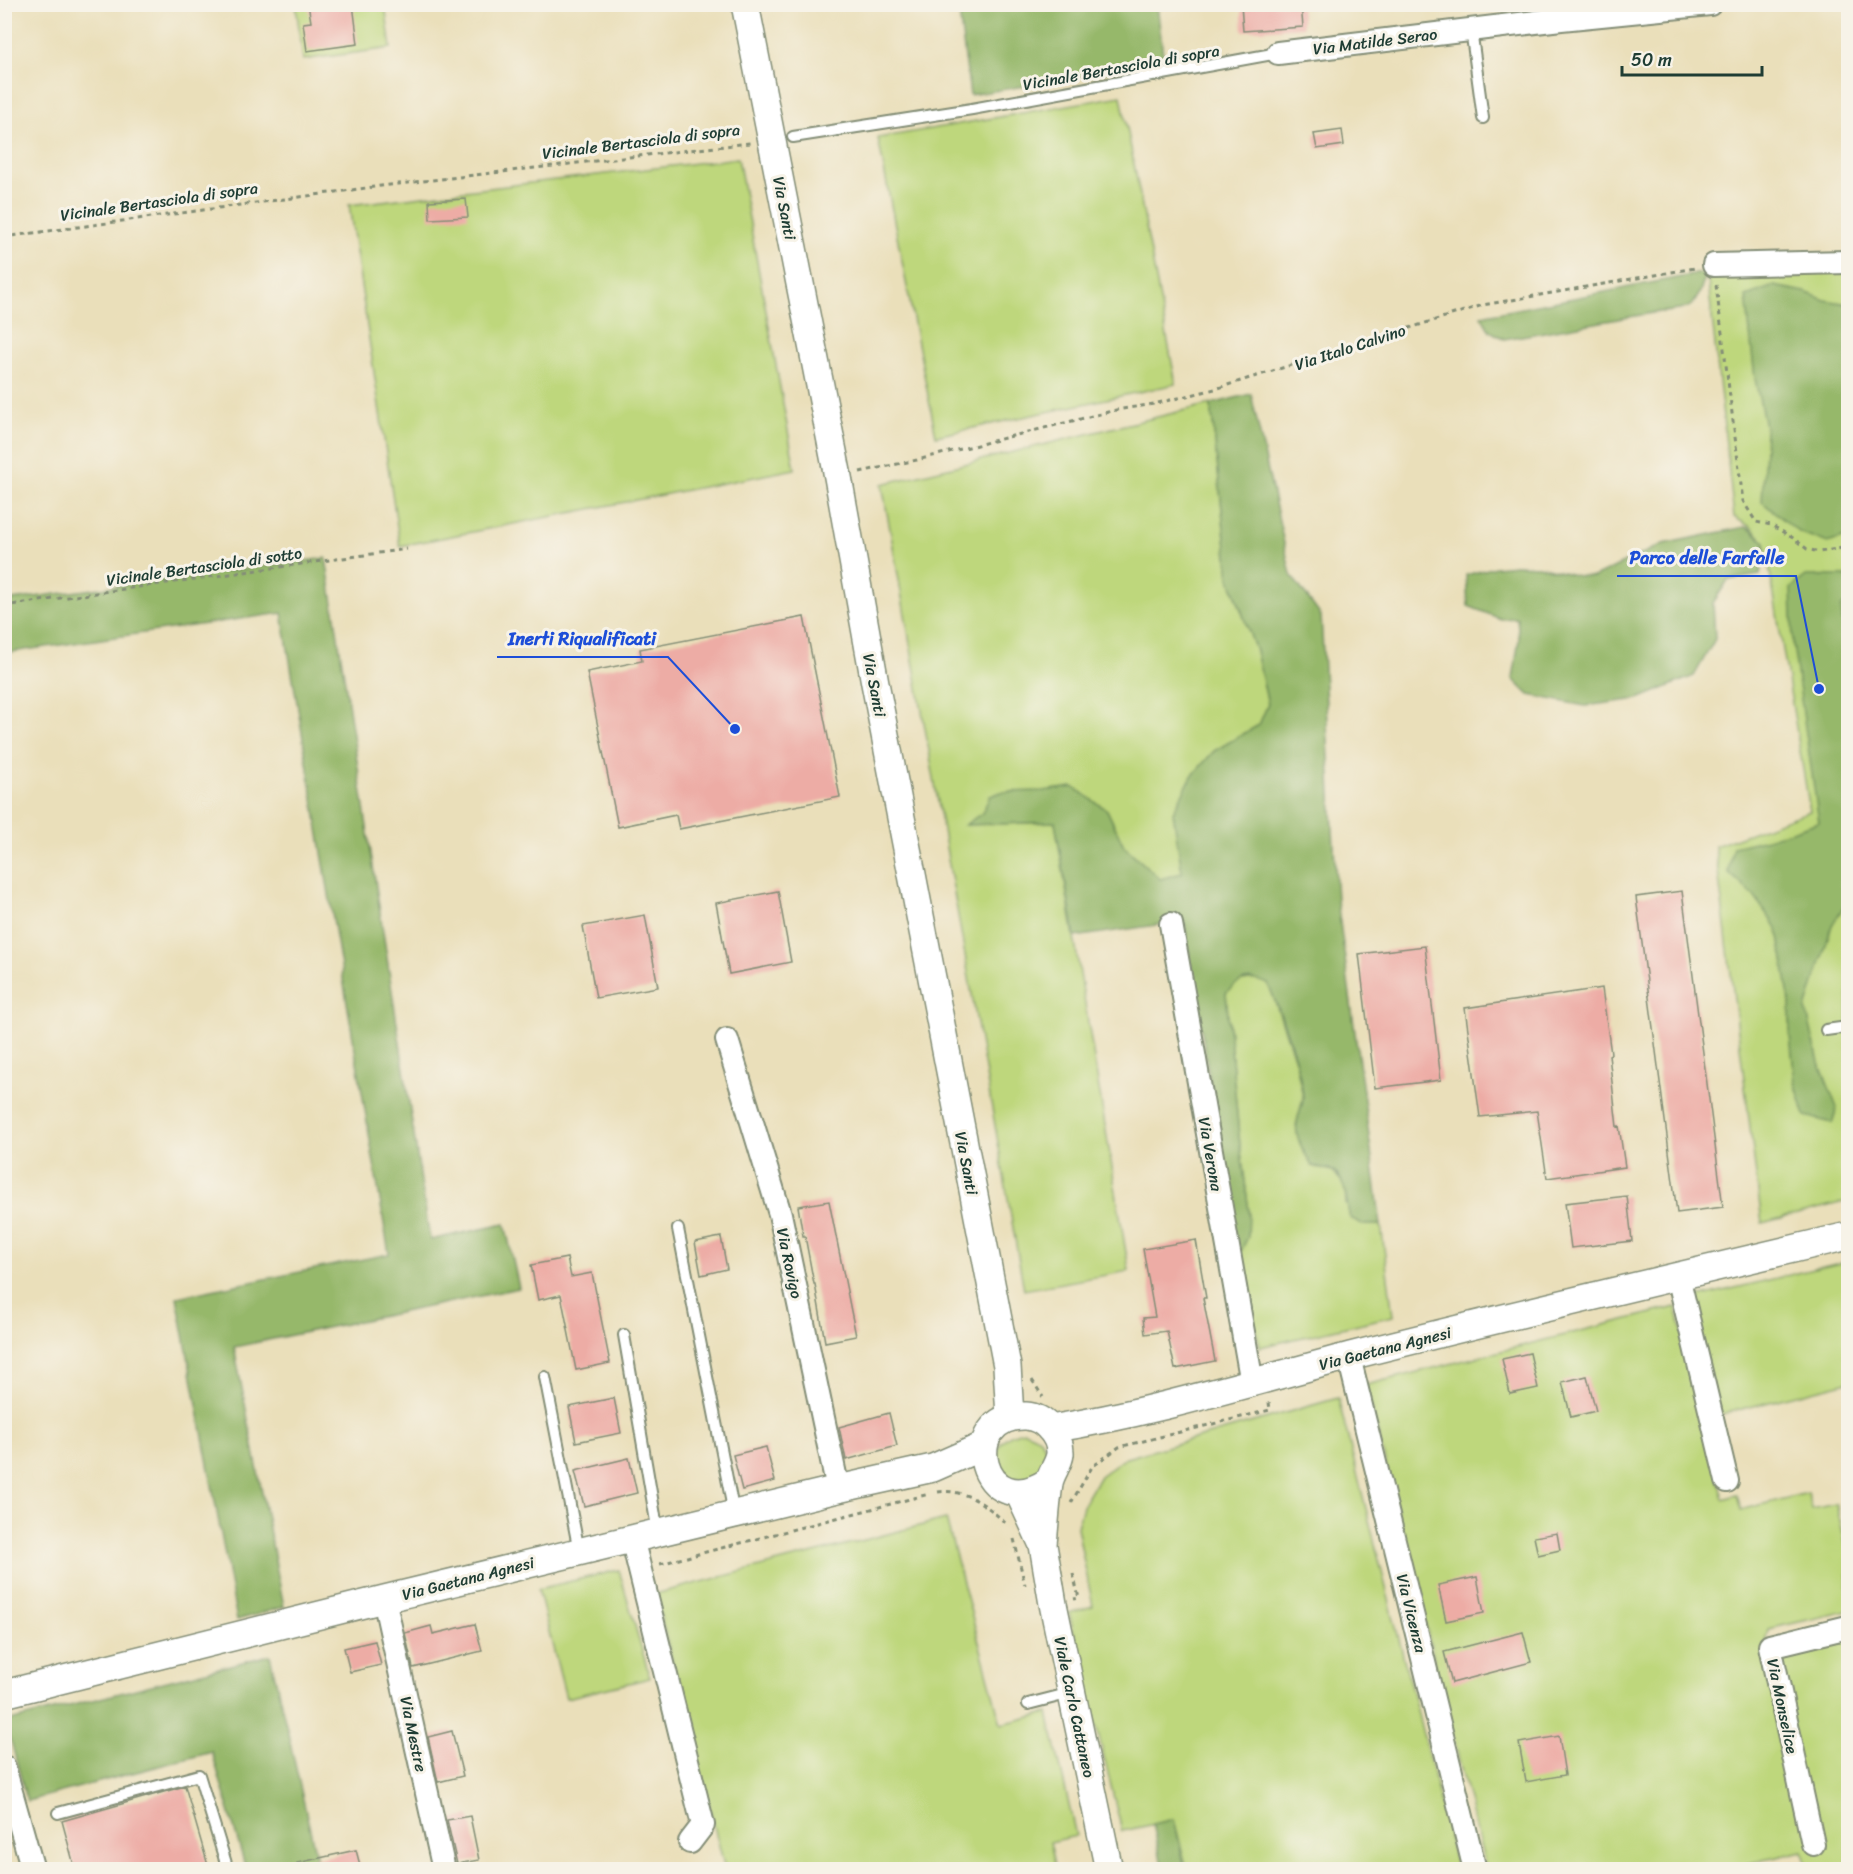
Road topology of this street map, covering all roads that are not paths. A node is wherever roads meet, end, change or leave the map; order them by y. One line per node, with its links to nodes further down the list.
1 (745, 4): 6 (street, Via Santi)
2 (1710, 4): 3 (street, Via Matilde Serao)
3 (1471, 29): 4 (street, Via Matilde Serao); 5 (lane)
4 (1278, 52): 6 (lane, Vicinale Bertasciola di sopra)
5 (1483, 118)
6 (783, 139): 20 (street, Via Santi)
7 (1848, 262): 8 (street)
8 (1714, 265)
9 (1171, 924): 19 (street, Via Verona)
10 (1848, 1027): 11 (lane)
11 (1826, 1030)
12 (727, 1040): 28 (street, Via Rovigo)
13 (678, 1229): 29 (lane)
14 (1848, 1236): 15 (street, Via Gaetana Agnesi)
15 (1678, 1276): 17 (street, Via Gaetana Agnesi); 26 (street)
16 (624, 1335): 30 (lane)
17 (1349, 1357): 19 (street, Via Gaetana Agnesi); 47 (street, Via Vicenza)
18 (545, 1377): 33 (lane)
19 (1258, 1382): 21 (street, Via Gaetana Agnesi)
20 (1035, 1416): 21 (street, Via Gaetana Agnesi); 22 (street); 23 (street)
21 (1093, 1422): 23 (street)
22 (983, 1446): 24 (street, Via Gaetana Agnesi); 27 (street)
23 (1060, 1455): 25 (street)
24 (933, 1468): 27 (street, Via Gaetana Agnesi); 28 (street, Via Gaetana Agnesi)
25 (1049, 1481): 27 (street); 32 (street, Viale Carlo Cattaneo)
26 (1727, 1481)
27 (1007, 1488): 32 (street, Viale Carlo Cattaneo)
28 (838, 1489): 29 (street, Via Gaetana Agnesi)
29 (734, 1514): 30 (street, Via Gaetana Agnesi)
30 (658, 1533): 31 (street, Via Gaetana Agnesi)
31 (632, 1538): 33 (street, Via Gaetana Agnesi); 41 (street)
32 (1043, 1545): 36 (street, Viale Carlo Cattaneo)
33 (579, 1551): 34 (street, Via Gaetana Agnesi)
34 (384, 1599): 37 (street, Via Gaetana Agnesi); 45 (street, Via Mestre)
35 (1848, 1627): 42 (street, Via Monselice)
36 (1072, 1693): 38 (lane); 46 (street, Viale Carlo Cattaneo)
37 (4, 1694)
38 (1028, 1704)
39 (4, 1767): 43 (street)
40 (58, 1813): 44 (lane)
41 (690, 1842)
42 (1813, 1844)
43 (33, 1869)
44 (228, 1869)
45 (444, 1869)
46 (1109, 1869)
47 (1475, 1869)

